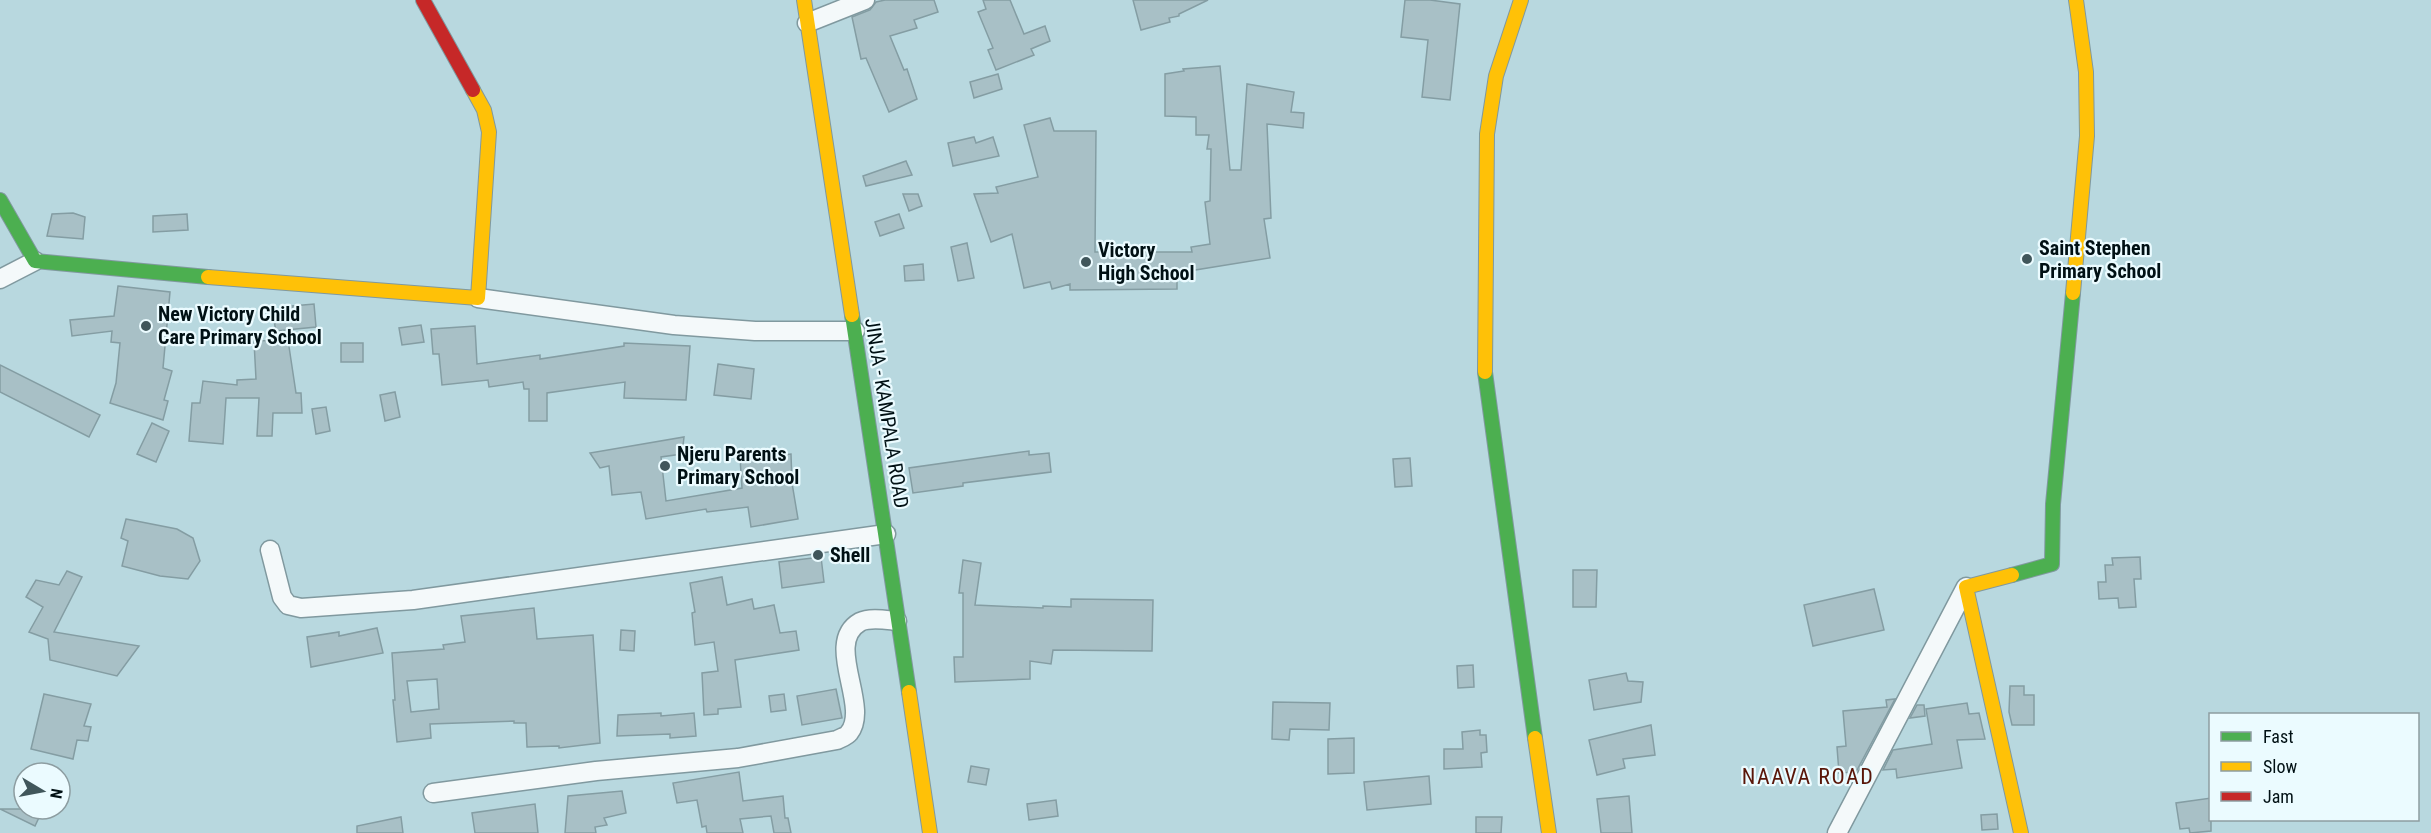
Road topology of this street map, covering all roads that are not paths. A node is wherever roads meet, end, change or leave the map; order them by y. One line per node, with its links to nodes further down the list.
1 (423, 0): 10 (main road)
2 (804, 0): 6 (main road, JINJA - KAMPALA ROAD)
3 (865, 0): 6 (street)
4 (1521, 0): 18 (main road)
5 (2076, 0): 14 (main road)
6 (807, 23): 11 (main road, JINJA - KAMPALA ROAD)
7 (0, 200): 8 (main road)
8 (35, 261): 9 (street); 10 (main road)
9 (0, 279)
10 (478, 298): 11 (street)
11 (855, 331): 12 (main road, JINJA - KAMPALA ROAD)
12 (886, 534): 13 (street); 15 (main road, JINJA - KAMPALA ROAD)
13 (270, 550)
14 (1966, 586): 19 (street); 20 (main road)
15 (897, 621): 16 (street); 17 (main road, JINJA - KAMPALA ROAD)
16 (433, 793)
17 (930, 833)
18 (1549, 833)
19 (1838, 833)
20 (2022, 833)

